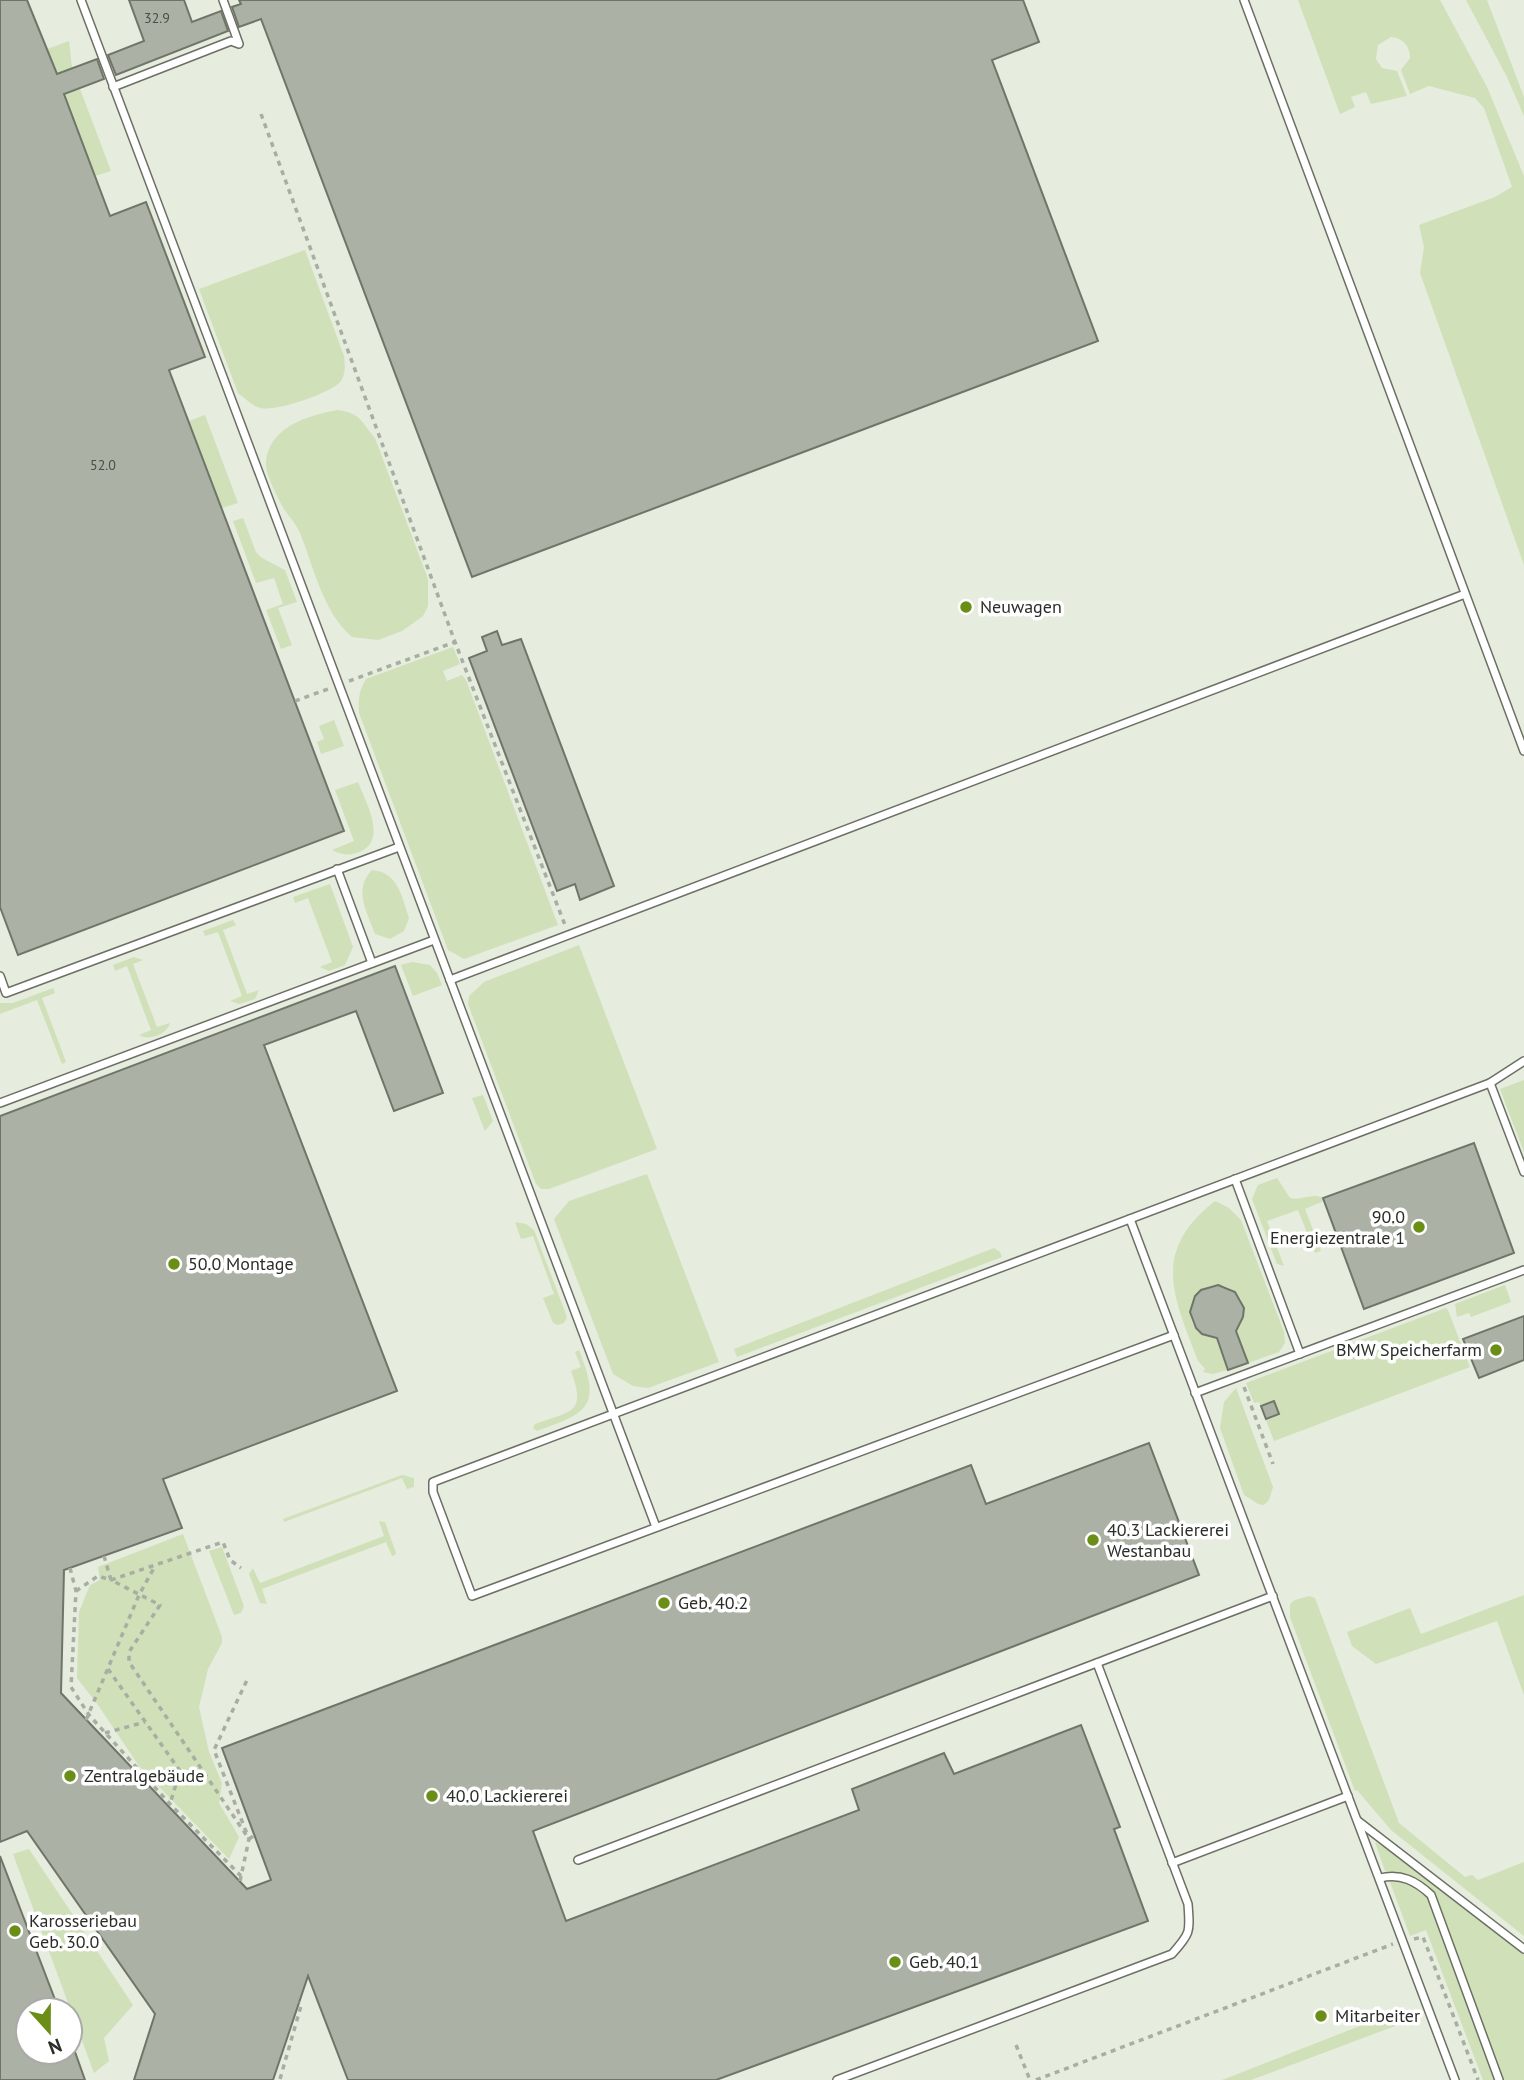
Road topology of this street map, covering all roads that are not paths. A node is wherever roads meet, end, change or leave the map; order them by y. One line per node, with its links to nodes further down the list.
1 (80, 0): 4 (lane)
2 (223, 0): 4 (lane)
3 (1244, 0): 5 (lane)
4 (113, 87): 7 (lane)
5 (1465, 594): 6 (lane); 12 (lane)
6 (1524, 751)
7 (399, 846): 8 (lane); 9 (lane)
8 (337, 869): 10 (lane); 11 (lane)
9 (434, 940): 10 (lane); 12 (lane)
10 (372, 963): 15 (lane)
11 (0, 976)
12 (450, 980): 23 (lane)
13 (1524, 1061): 14 (lane)
14 (1490, 1083): 16 (lane); 17 (lane)
15 (0, 1103)
16 (1524, 1172)
17 (1235, 1179): 18 (lane); 21 (lane)
18 (1130, 1219): 20 (lane); 23 (lane)
19 (1524, 1270): 21 (lane)
20 (1174, 1335): 22 (lane); 24 (lane)
21 (1300, 1353): 22 (lane)
22 (1195, 1393): 25 (lane)
23 (613, 1414): 24 (lane); 24 (lane)
24 (656, 1527)
25 (1273, 1597): 26 (lane); 27 (lane)
26 (1097, 1663): 29 (lane); 30 (lane)
27 (1349, 1796): 28 (lane); 30 (lane)
28 (1358, 1821): 31 (lane); 32 (lane)
29 (578, 1860)
30 (1172, 1863): 33 (lane)
31 (1380, 1878): 34 (lane); 35 (lane)
32 (1524, 1949)
33 (837, 2080)
34 (1455, 2080)
35 (1499, 2080)

